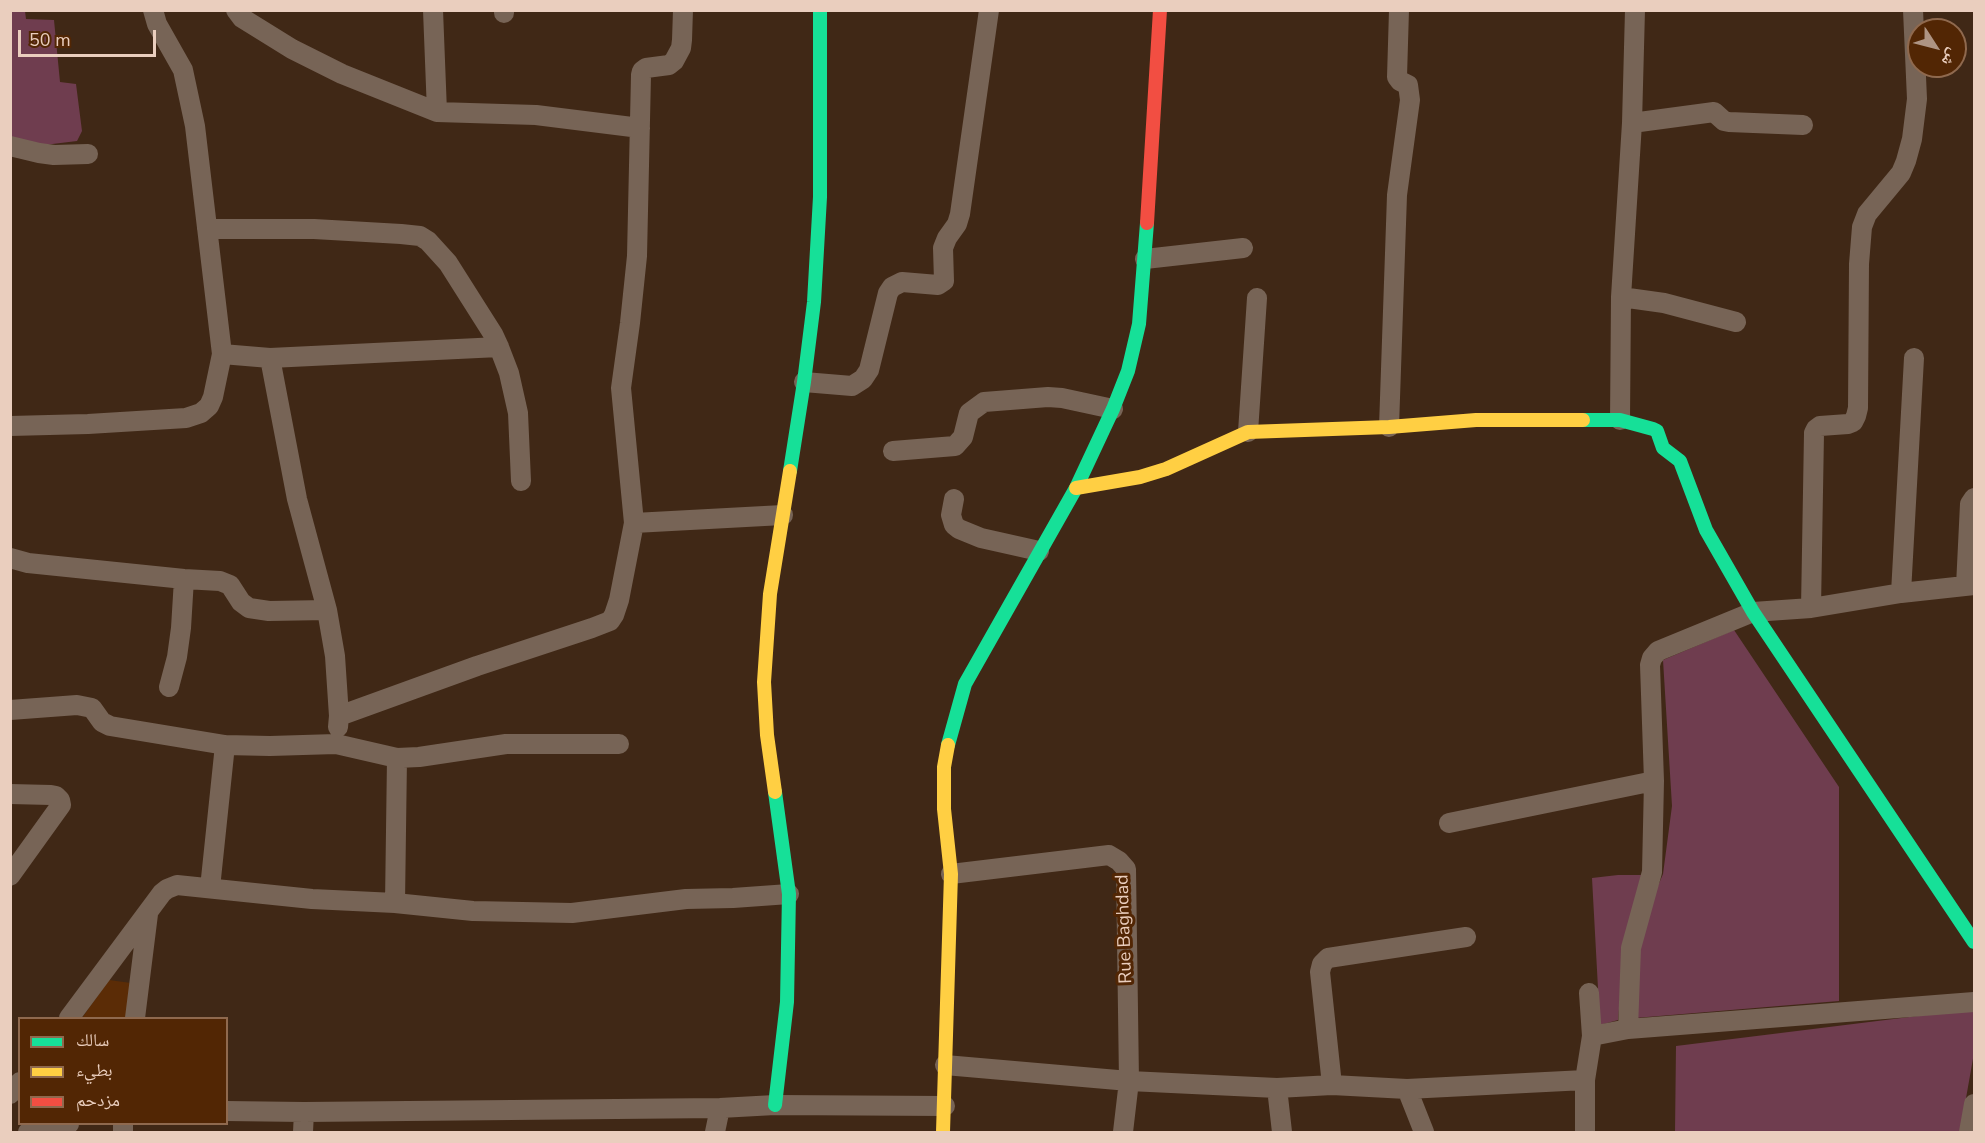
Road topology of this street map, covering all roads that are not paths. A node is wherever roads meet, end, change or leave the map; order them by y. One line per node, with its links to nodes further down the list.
1 (153, 10): 17 (street)
2 (236, 10): 11 (street)
3 (433, 10): 11 (street)
4 (683, 10): 14 (street)
5 (820, 10): 27 (street)
6 (989, 10): 27 (street)
7 (1160, 10): 19 (street)
8 (1399, 10): 31 (street)
9 (1635, 10): 12 (street)
10 (1913, 10): 45 (street)
11 (437, 112): 14 (street)
12 (1632, 123): 13 (street); 20 (street)
13 (1803, 125)
14 (640, 128): 39 (street)
15 (10, 146): 16 (street)
16 (88, 154)
17 (207, 229): 23 (street); 24 (street)
18 (1243, 248): 19 (street)
19 (1145, 259): 28 (street)
20 (1621, 297): 22 (street); 29 (street)
21 (1257, 298): 32 (street)
22 (1736, 322)
23 (500, 347): 25 (street); 34 (street)
24 (222, 354): 25 (street); 30 (street)
25 (270, 358): 46 (street)
26 (1914, 358): 44 (street)
27 (804, 382): 38 (street)
28 (1113, 409): 33 (street); 35 (street)
29 (1620, 420): 31 (street); 47 (street)
30 (10, 426)
31 (1389, 428): 32 (street)
32 (1248, 432): 35 (street)
33 (893, 451)
34 (521, 481)
35 (1076, 488): 40 (street)
36 (1974, 498): 43 (street)
37 (954, 499): 40 (street)
38 (783, 515): 39 (street); 61 (street)
39 (634, 523): 50 (street)
40 (1039, 551): 58 (street)
41 (10, 558): 42 (street)
42 (184, 579): 46 (street); 48 (street)
43 (1970, 586): 44 (street)
44 (1901, 593): 45 (street)
45 (1811, 608): 47 (street)
46 (327, 610): 50 (street)
47 (1753, 612): 55 (street); 65 (street)
48 (169, 687)
49 (10, 710): 53 (street)
50 (339, 716): 51 (street)
51 (336, 744): 53 (street); 54 (street)
52 (619, 744): 54 (street)
53 (225, 745): 60 (street)
54 (397, 758): 62 (street)
55 (1654, 781): 57 (street); 70 (street)
56 (10, 794): 59 (street)
57 (1449, 823)
58 (951, 874): 72 (street); 74 (street, Rue Baghdad)
59 (10, 876)
60 (210, 888): 62 (street); 63 (street)
61 (789, 894): 62 (street); 79 (street)
62 (395, 903)
63 (148, 913): 68 (street); 69 (street)
64 (1466, 937): 75 (street)
65 (1974, 942)
66 (1589, 993): 71 (street)
67 (1974, 1002): 70 (street)
68 (70, 1017)
69 (135, 1017)
70 (1628, 1029): 71 (street)
71 (1592, 1036): 73 (street)
72 (945, 1065): 74 (street); 80 (street)
73 (1585, 1080): 77 (street); 92 (street)
74 (1129, 1081): 76 (street); 89 (street, Rue Baghdad)
75 (1332, 1085): 76 (street); 77 (street)
76 (1277, 1088): 90 (street)
77 (1407, 1089): 91 (street)
78 (1974, 1104): 93 (street)
79 (775, 1105): 80 (street); 81 (street)
80 (945, 1106): 88 (street)
81 (720, 1108): 83 (street); 87 (street)
82 (228, 1111): 83 (street)
83 (304, 1112): 86 (street)
84 (64, 1125): 85 (street)
85 (28, 1132)
86 (303, 1132)
87 (715, 1132)
88 (943, 1132)
89 (1123, 1132)
90 (1282, 1132)
91 (1424, 1132)
92 (1585, 1132)
93 (1969, 1132)

